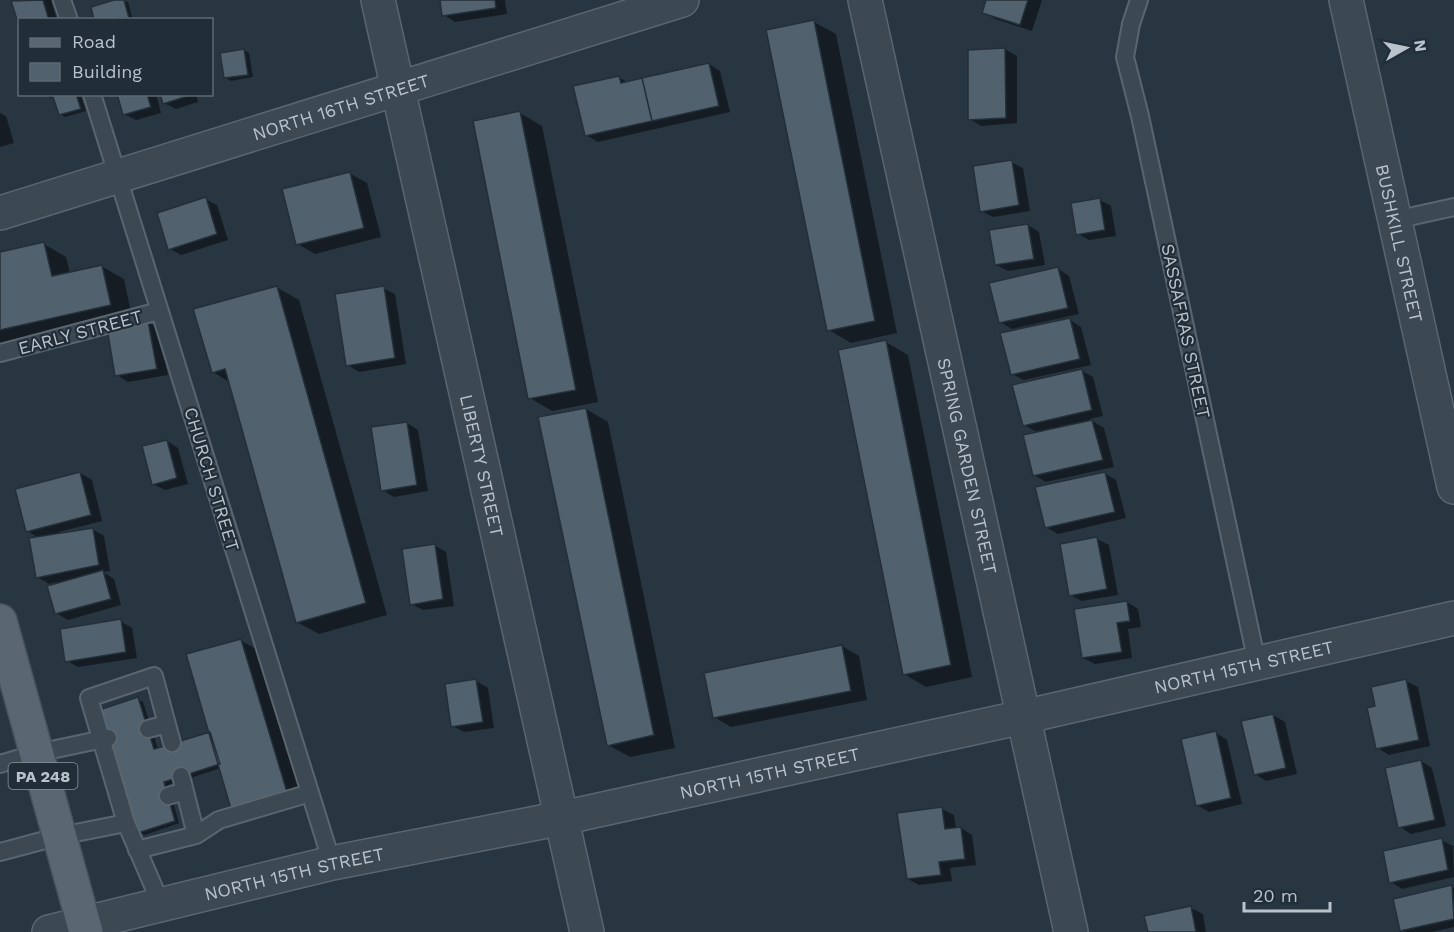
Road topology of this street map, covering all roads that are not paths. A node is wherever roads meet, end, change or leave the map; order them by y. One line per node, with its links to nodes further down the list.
1 (62, 0): 8 (lane)
2 (378, 0): 9 (street, LIBERTY STREET)
3 (682, 0): 7 (street, NORTH 16TH STREET)
4 (865, 0): 22 (street, SPRING GARDEN STREET)
5 (1139, 0): 20 (lane, SASSAFRAS STREET)
6 (1346, 0): 14 (street, BUSHKILL STREET)
7 (626, 8): 9 (street, NORTH 16TH STREET)
8 (68, 18)
9 (398, 88): 11 (street, NORTH 16TH STREET); 32 (street, LIBERTY STREET)
10 (93, 96): 11 (lane, CHURCH STREET)
11 (118, 176): 13 (street, NORTH 16TH STREET); 15 (lane, CHURCH STREET)
12 (1454, 207): 14 (lane)
13 (0, 213)
14 (1395, 220): 17 (street, BUSHKILL STREET)
15 (159, 311): 16 (lane, EARLY STREET); 29 (lane, CHURCH STREET)
16 (0, 353)
17 (1454, 487)
18 (1454, 618): 20 (street, NORTH 15TH STREET)
19 (0, 621): 21 (main road, PA 248)
20 (1257, 663): 22 (street, NORTH 15TH STREET)
21 (8, 683): 27 (main road, PA 248)
22 (1023, 717): 32 (street, NORTH 15TH STREET); 42 (street, SPRING GARDEN STREET)
23 (167, 724): 24 (lane); 25 (lane); 26 (lane)
24 (148, 729)
25 (104, 739): 27 (lane); 31 (lane)
26 (172, 743)
27 (37, 753): 28 (lane); 34 (main road, PA 248)
28 (0, 764)
29 (310, 792): 33 (lane); 37 (lane, CHURCH STREET)
30 (168, 796): 33 (lane)
31 (126, 814): 34 (lane); 35 (lane)
32 (562, 818): 37 (street, NORTH 15TH STREET); 41 (street, LIBERTY STREET)
33 (196, 835): 35 (lane)
34 (60, 836): 36 (lane); 39 (main road, PA 248)
35 (137, 850): 38 (lane)
36 (0, 852)
37 (332, 863): 38 (street, NORTH 15TH STREET)
38 (161, 904): 39 (street, NORTH 15TH STREET)
39 (85, 928): 40 (street, NORTH 15TH STREET)
40 (49, 932)
41 (587, 932)
42 (1071, 932)

